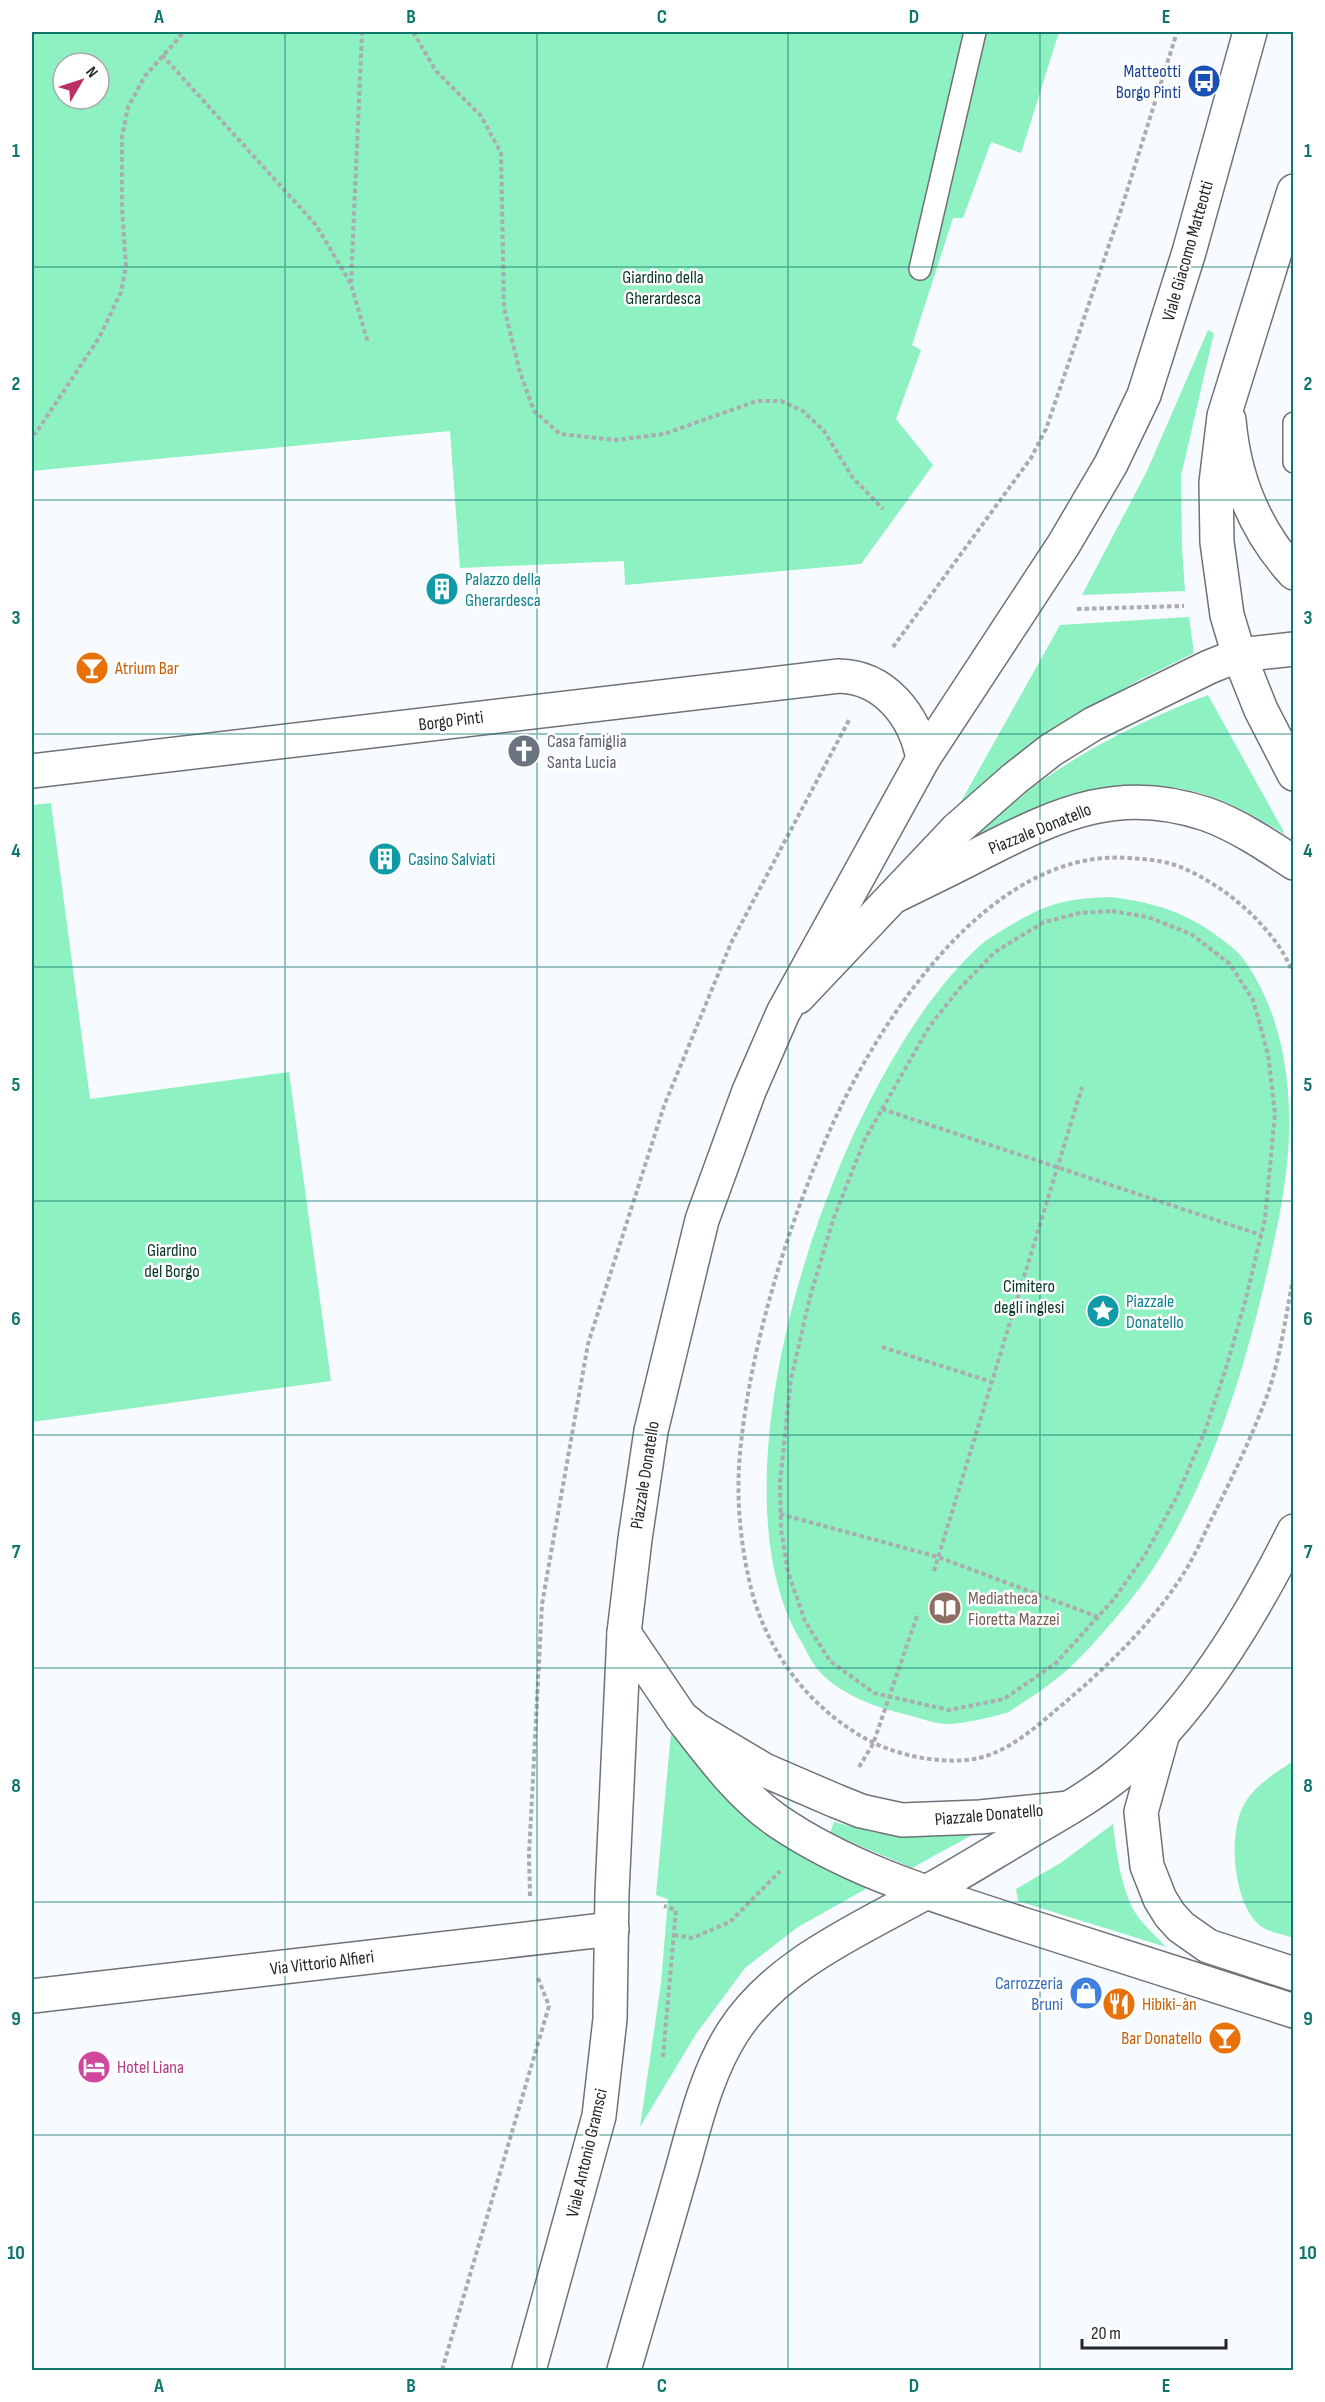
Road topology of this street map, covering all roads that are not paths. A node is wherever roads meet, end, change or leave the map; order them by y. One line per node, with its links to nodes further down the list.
1 (975, 32): 4 (lane)
2 (1250, 32): 8 (street, Viale Giacomo Matteotti)
3 (1293, 191): 5 (street)
4 (920, 269)
5 (1229, 399): 9 (street); 11 (street)
6 (1293, 423): 7 (lane)
7 (1293, 462)
8 (1111, 464): 12 (street, Piazzale Donatello)
9 (1293, 573)
10 (1293, 649): 11 (street, Piazzale Donatello)
11 (1239, 655): 14 (street); 16 (street, Piazzale Donatello)
12 (923, 759): 13 (street, Borgo Pinti); 17 (street, Piazzale Donatello)
13 (32, 771)
14 (1293, 774)
15 (1293, 863): 16 (street, Piazzale Donatello)
16 (891, 897): 17 (street, Piazzale Donatello)
17 (783, 1013): 19 (street, Piazzale Donatello)
18 (1293, 1532): 21 (street, Piazzale Donatello)
19 (624, 1633): 20 (street, Piazzale Donatello); 24 (street, Piazzale Donatello)
20 (681, 1717): 22 (street, Piazzale Donatello); 23 (street, Piazzale Donatello)
21 (1163, 1733): 22 (street, Piazzale Donatello); 25 (street, Piazzale Donatello)
22 (1069, 1808): 23 (street, Piazzale Donatello)
23 (926, 1892): 27 (street, Piazzale Donatello); 29 (street, Piazzale Donatello)
24 (612, 1929): 26 (street, Via Vittorio Alfieri); 28 (street, Viale Antonio Gramsci)
25 (1293, 1974)
26 (32, 1996)
27 (1293, 2011)
28 (529, 2370)
29 (624, 2370)

